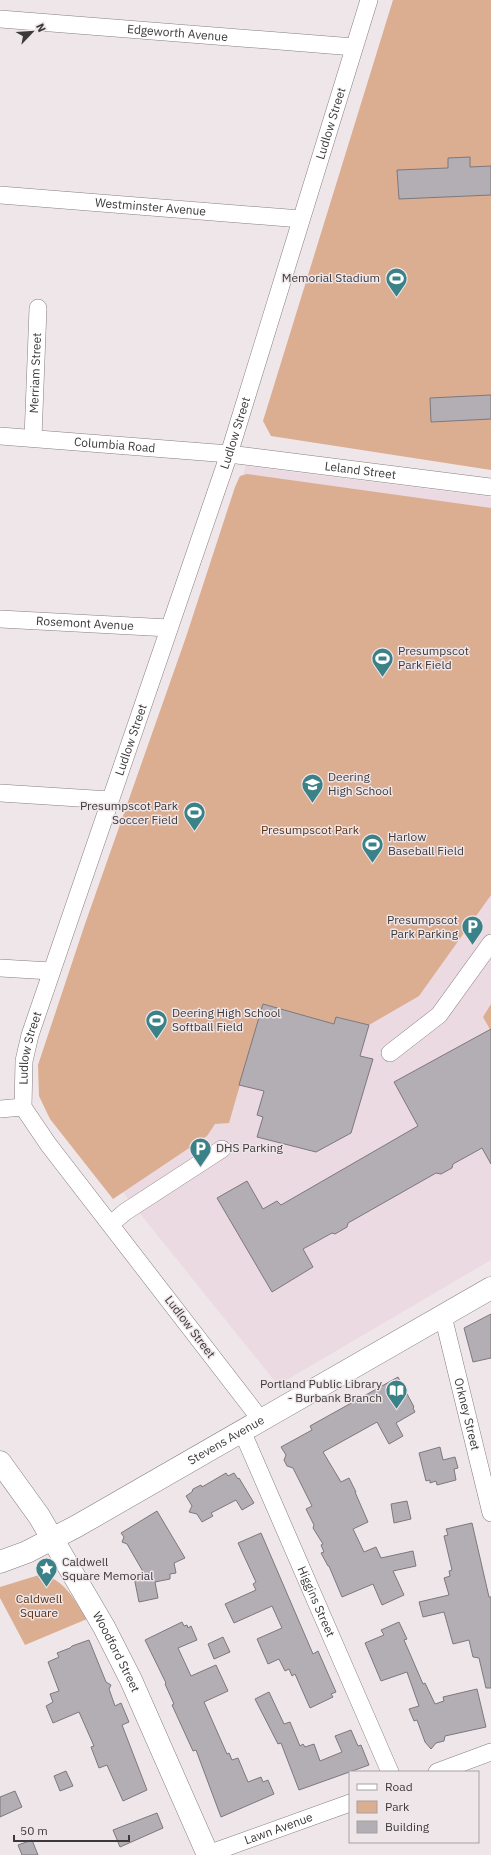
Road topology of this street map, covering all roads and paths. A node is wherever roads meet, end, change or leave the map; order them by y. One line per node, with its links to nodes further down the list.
1 (369, 0): 3 (street, Ludlow Street)
2 (0, 19): 3 (street, Edgeworth Avenue)
3 (354, 47): 5 (street, Ludlow Street)
4 (0, 195): 5 (street, Westminster Avenue)
5 (301, 219): 9 (street, Ludlow Street)
6 (38, 308): 8 (street, Merriam Street)
7 (0, 436): 8 (street, Columbia Road)
8 (33, 438): 9 (street, Columbia Road)
9 (229, 454): 10 (street, Leland Street); 12 (street, Ludlow Street)
10 (491, 487)
11 (0, 619): 12 (street, Rosemont Avenue)
12 (169, 628): 14 (street, Ludlow Street)
13 (0, 793): 14 (street)
14 (110, 800): 17 (street, Ludlow Street)
15 (491, 944): 18 (street)
16 (0, 968): 17 (street)
17 (51, 971): 19 (street, Ludlow Street)
18 (390, 1053)
19 (24, 1107): 20 (street); 22 (street, Ludlow Street)
20 (0, 1109)
21 (222, 1149): 22 (street)
22 (112, 1224): 25 (street, Ludlow Street)
23 (491, 1288): 24 (main road, Stevens Avenue)
24 (443, 1316): 25 (main road, Stevens Avenue); 28 (street, Orkney Street)
25 (261, 1420): 26 (main road, Stevens Avenue)
26 (242, 1431): 29 (main road, Stevens Avenue); 32 (street, Higgins Street)
27 (0, 1462): 29 (main road, Woodford Street)
28 (491, 1513)
29 (52, 1539): 30 (main road, Stevens Avenue); 35 (main road, Woodford Street)
30 (0, 1562)
31 (491, 1752): 33 (street)
32 (390, 1771)
33 (440, 1771)
34 (349, 1803): 35 (street, Lawn Avenue)
35 (208, 1854)

